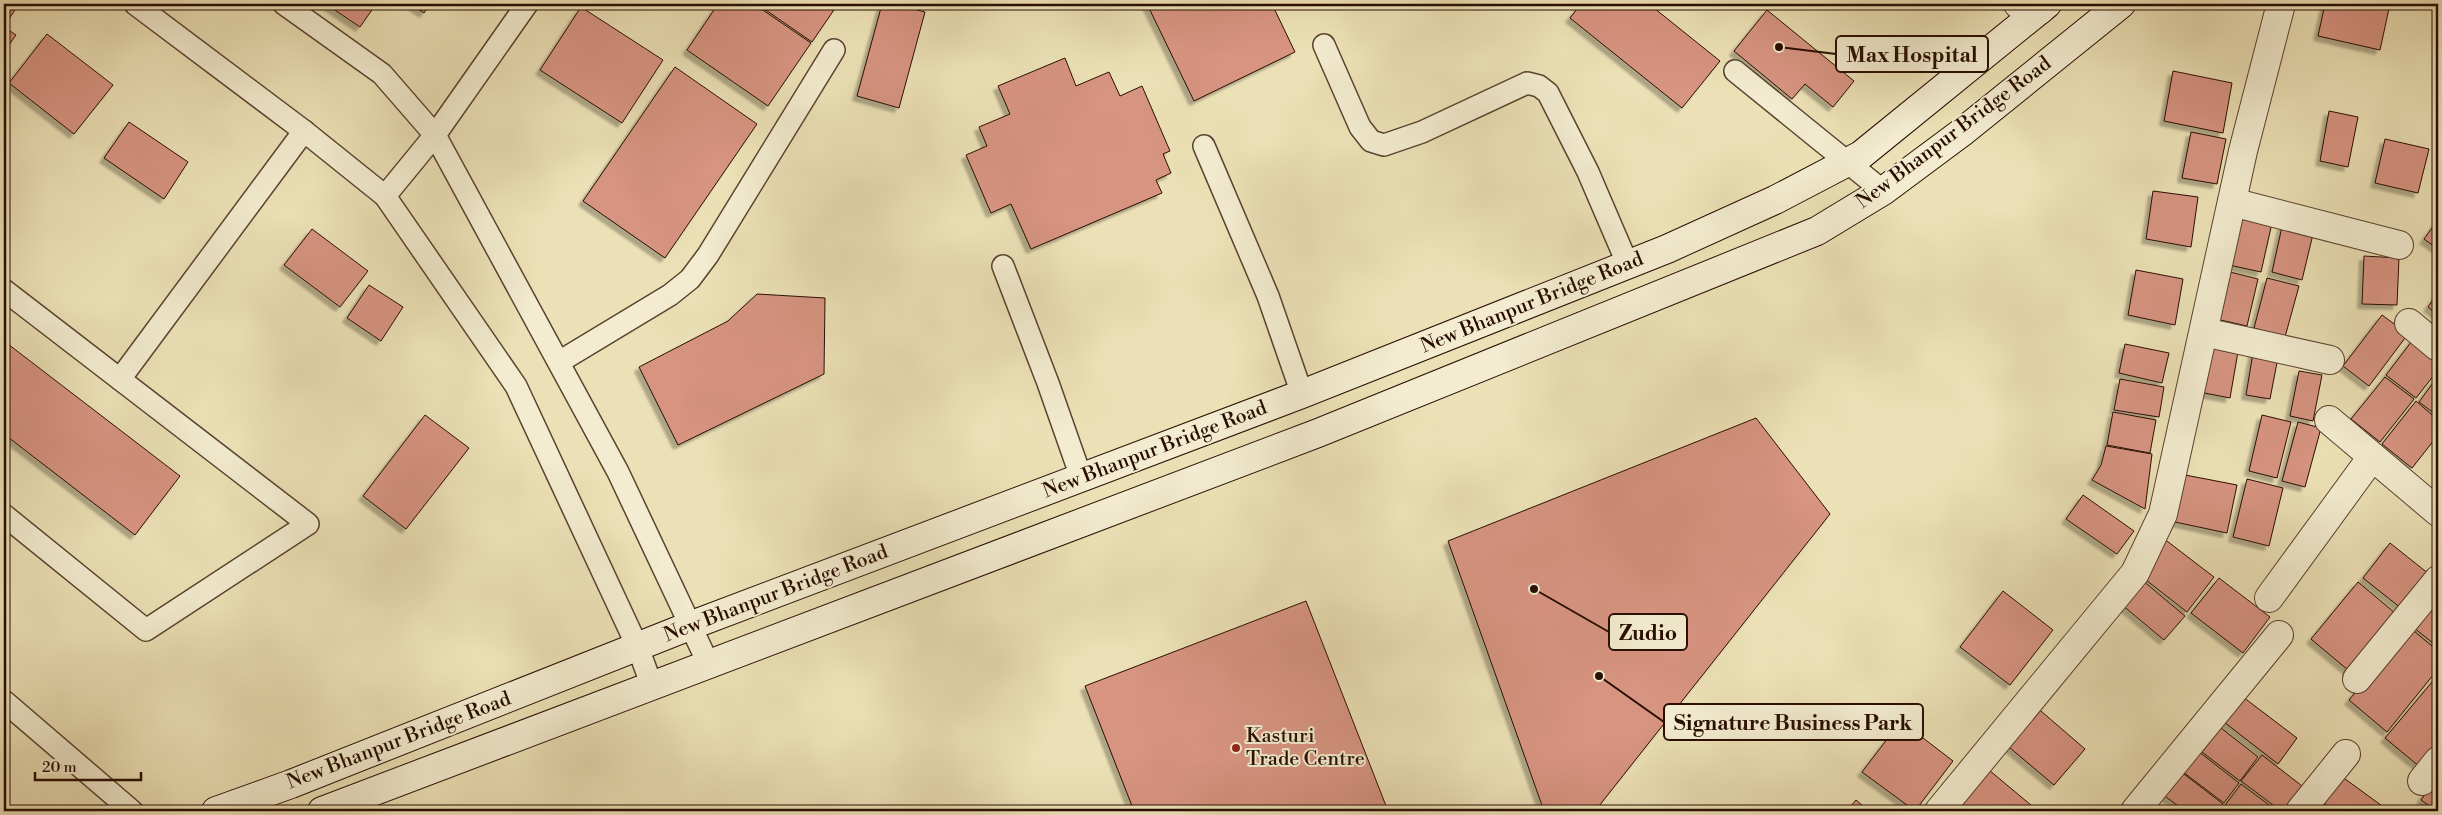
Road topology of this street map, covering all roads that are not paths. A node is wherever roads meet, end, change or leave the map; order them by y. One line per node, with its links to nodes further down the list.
1 (135, 4): 10 (lane)
2 (284, 4): 11 (lane)
3 (527, 4): 11 (lane)
4 (2121, 4): 14 (street, New Bhanpur Bridge Road)
5 (2280, 4): 16 (street)
6 (2035, 6): 13 (street, New Bhanpur Bridge Road)
7 (1324, 45): 18 (lane)
8 (834, 50): 25 (lane)
9 (1735, 71): 13 (lane)
10 (304, 130): 15 (lane); 26 (lane)
11 (435, 135): 15 (lane); 25 (lane)
12 (1204, 146): 27 (lane)
13 (1846, 163): 14 (lane); 18 (street, New Bhanpur Bridge Road)
14 (1883, 191): 29 (street, New Bhanpur Bridge Road)
15 (385, 196): 38 (lane)
16 (2232, 202): 17 (street); 22 (street)
17 (2399, 245)
18 (1628, 265): 27 (street, New Bhanpur Bridge Road)
19 (1003, 266): 31 (lane)
20 (4, 290): 26 (lane)
21 (2409, 323): 23 (street)
22 (2204, 332): 24 (street); 47 (street)
23 (2438, 348)
24 (2330, 360)
25 (559, 362): 36 (lane)
26 (120, 379): 33 (lane)
27 (1302, 394): 29 (street); 31 (street, New Bhanpur Bridge Road)
28 (2329, 420): 30 (street)
29 (1318, 433): 39 (street, New Bhanpur Bridge Road)
30 (2372, 457): 32 (street); 35 (street)
31 (1081, 478): 36 (street, New Bhanpur Bridge Road)
32 (2438, 512)
33 (4, 515)
34 (2438, 580): 40 (street)
35 (2269, 598)
36 (692, 625): 38 (street, New Bhanpur Bridge Road); 39 (lane)
37 (2279, 634): 48 (street)
38 (638, 648): 41 (lane); 45 (street, New Bhanpur Bridge Road)
39 (709, 665): 41 (street, New Bhanpur Bridge Road)
40 (2357, 679)
41 (652, 686): 46 (street, New Bhanpur Bridge Road)
42 (4, 702): 44 (lane)
43 (2346, 754): 49 (street)
44 (132, 811)
45 (216, 811)
46 (322, 811)
47 (1939, 811)
48 (2135, 811)
49 (2300, 811)

